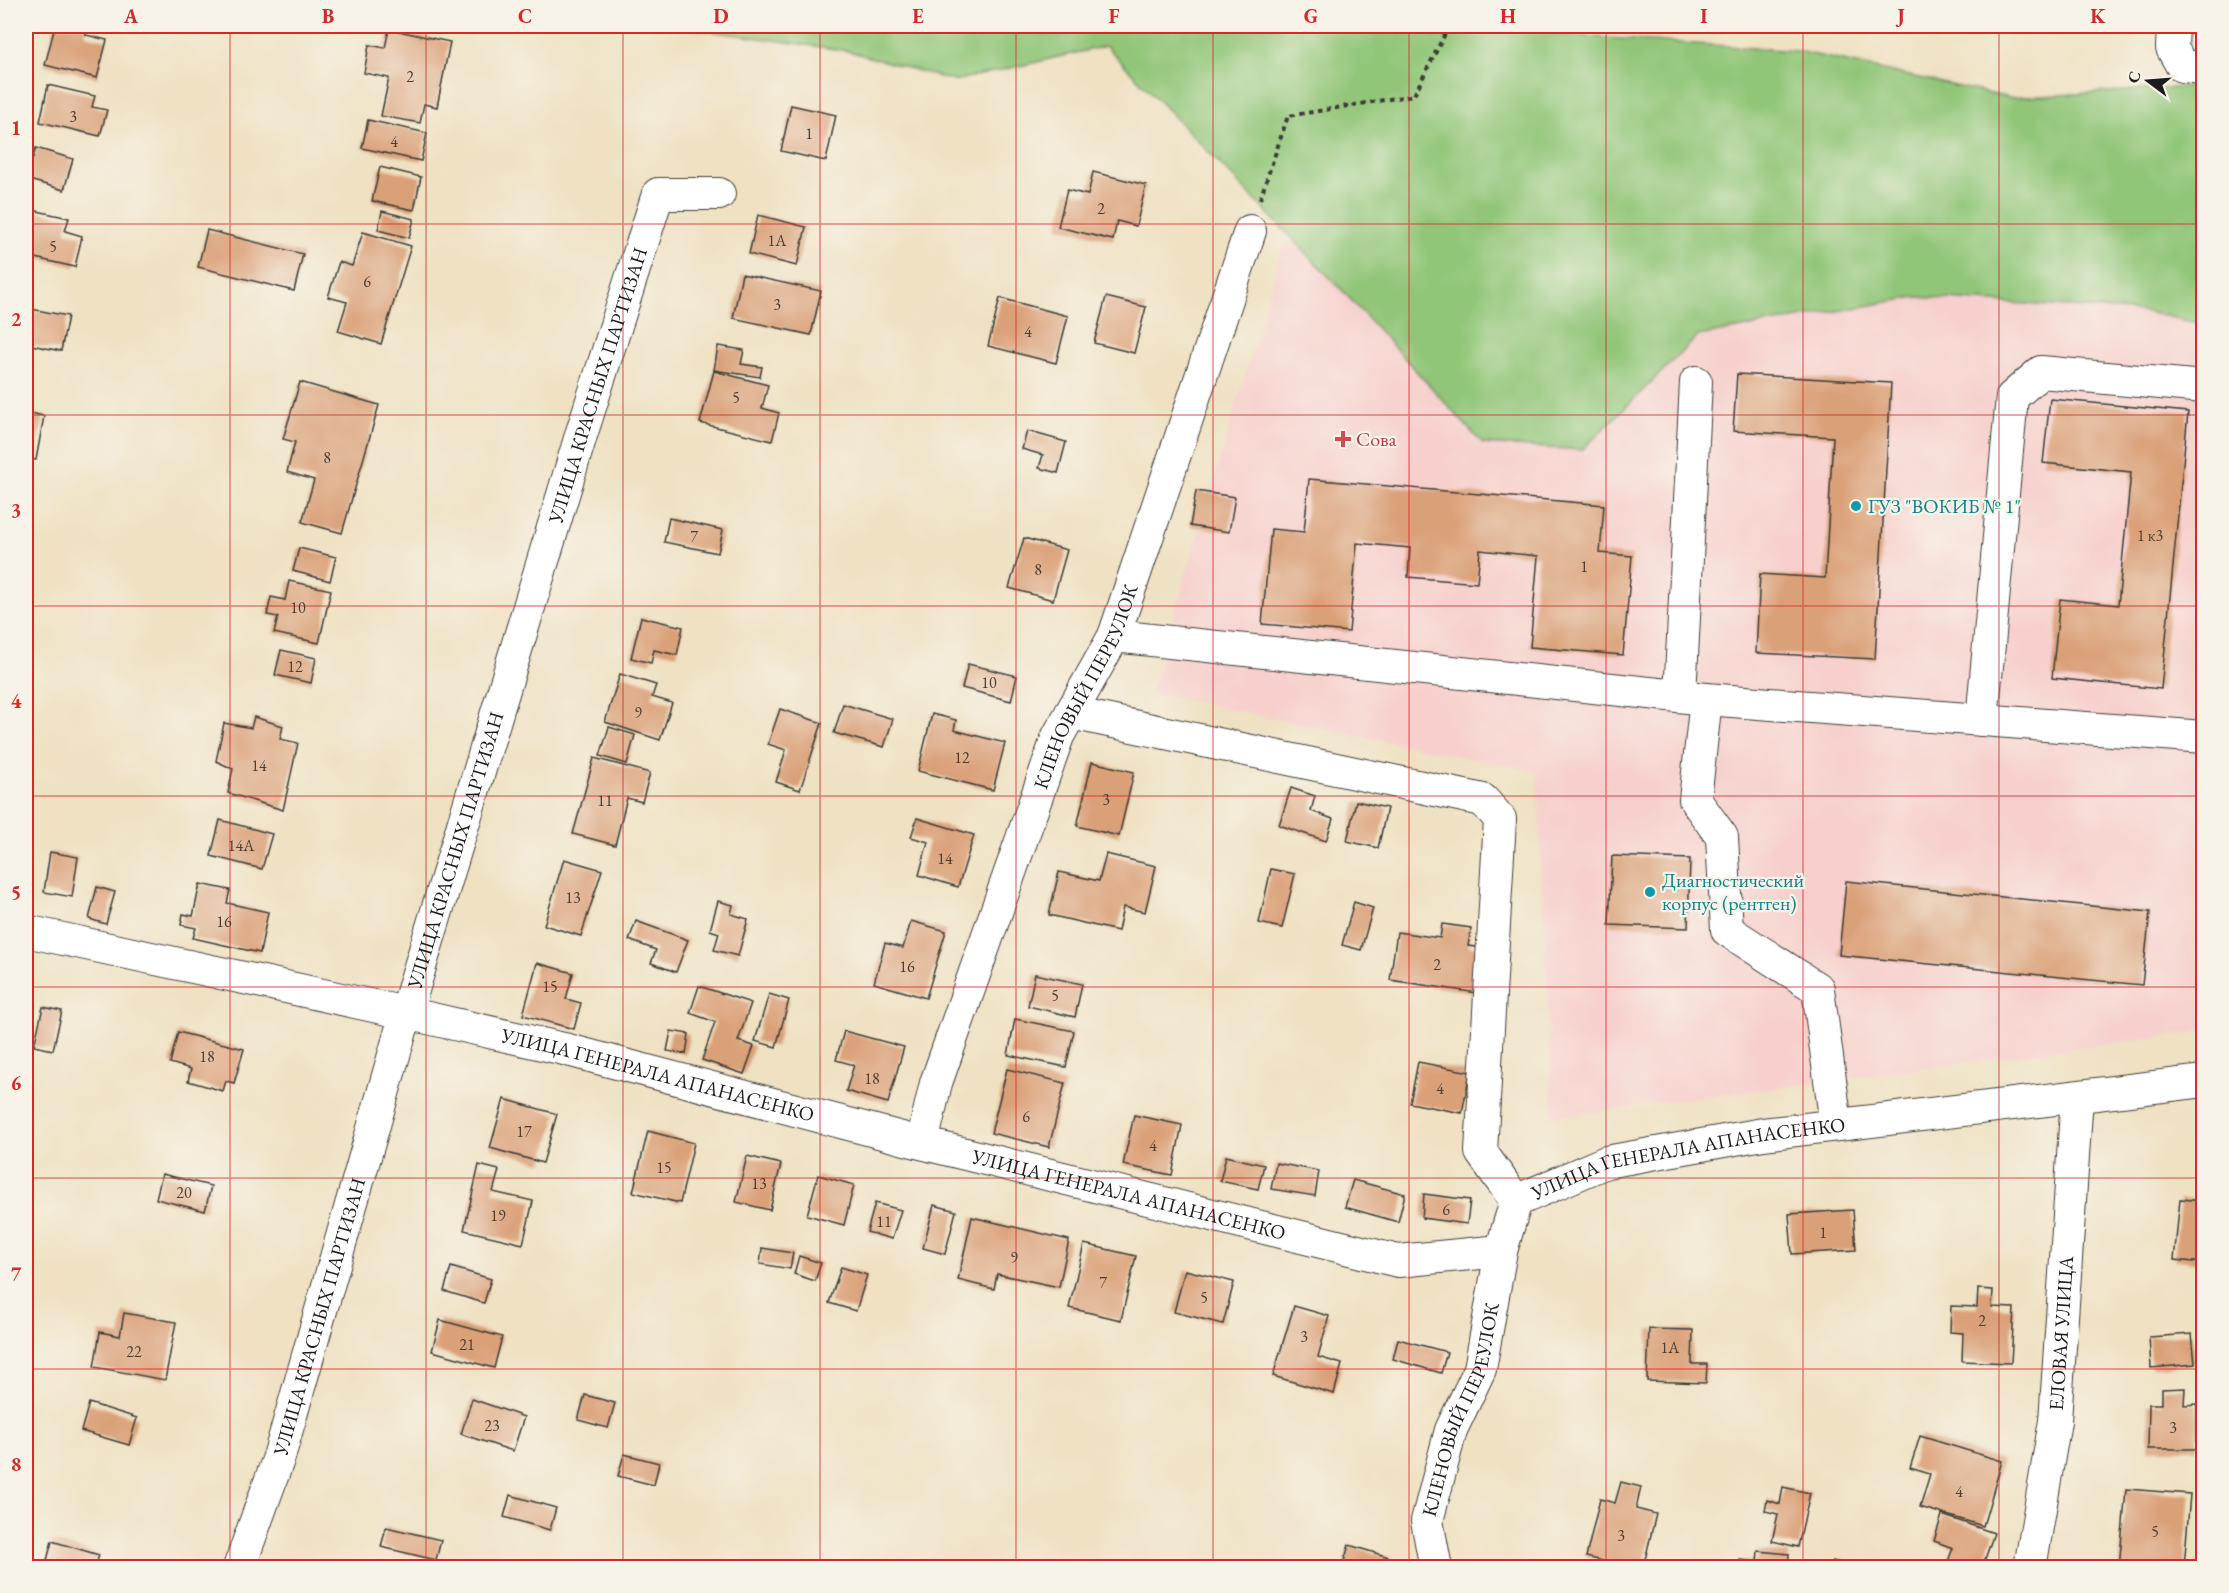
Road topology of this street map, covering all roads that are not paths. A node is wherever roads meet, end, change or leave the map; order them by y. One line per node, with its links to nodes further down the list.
1 (2173, 26): 2 (street)
2 (2204, 68)
3 (719, 194): 13 (street, УЛИЦА КРАСНЫХ ПАРТИЗАН)
4 (1250, 231): 7 (street, КЛЕНОВЫЙ ПЕРЕУЛОК)
5 (1696, 382): 8 (street)
6 (2204, 387): 10 (street)
7 (1114, 636): 8 (street); 9 (street, КЛЕНОВЫЙ ПЕРЕУЛОК)
8 (1693, 698): 10 (street); 16 (street)
9 (1071, 713): 17 (street, КЛЕНОВЫЙ ПЕРЕУЛОК); 18 (street)
10 (1982, 720): 11 (street)
11 (2204, 737)
12 (26, 931): 13 (street, УЛИЦА ГЕНЕРАЛА АПАНАСЕНКО)
13 (406, 1013): 17 (street, УЛИЦА ГЕНЕРАЛА АПАНАСЕНКО); 20 (street, УЛИЦА КРАСНЫХ ПАРТИЗАН)
14 (2204, 1081): 15 (street, УЛИЦА ГЕНЕРАЛА АПАНАСЕНКО)
15 (2077, 1097): 16 (street, УЛИЦА ГЕНЕРАЛА АПАНАСЕНКО); 22 (street, ЕЛОВАЯ УЛИЦА)
16 (1836, 1125): 18 (street, УЛИЦА ГЕНЕРАЛА АПАНАСЕНКО)
17 (922, 1143): 19 (street, УЛИЦА ГЕНЕРАЛА АПАНАСЕНКО)
18 (1516, 1201): 19 (street, УЛИЦА ГЕНЕРАЛА АПАНАСЕНКО)
19 (1501, 1251): 21 (street, КЛЕНОВЫЙ ПЕРЕУЛОК)
20 (239, 1568)
21 (1436, 1568)
22 (2030, 1568)

